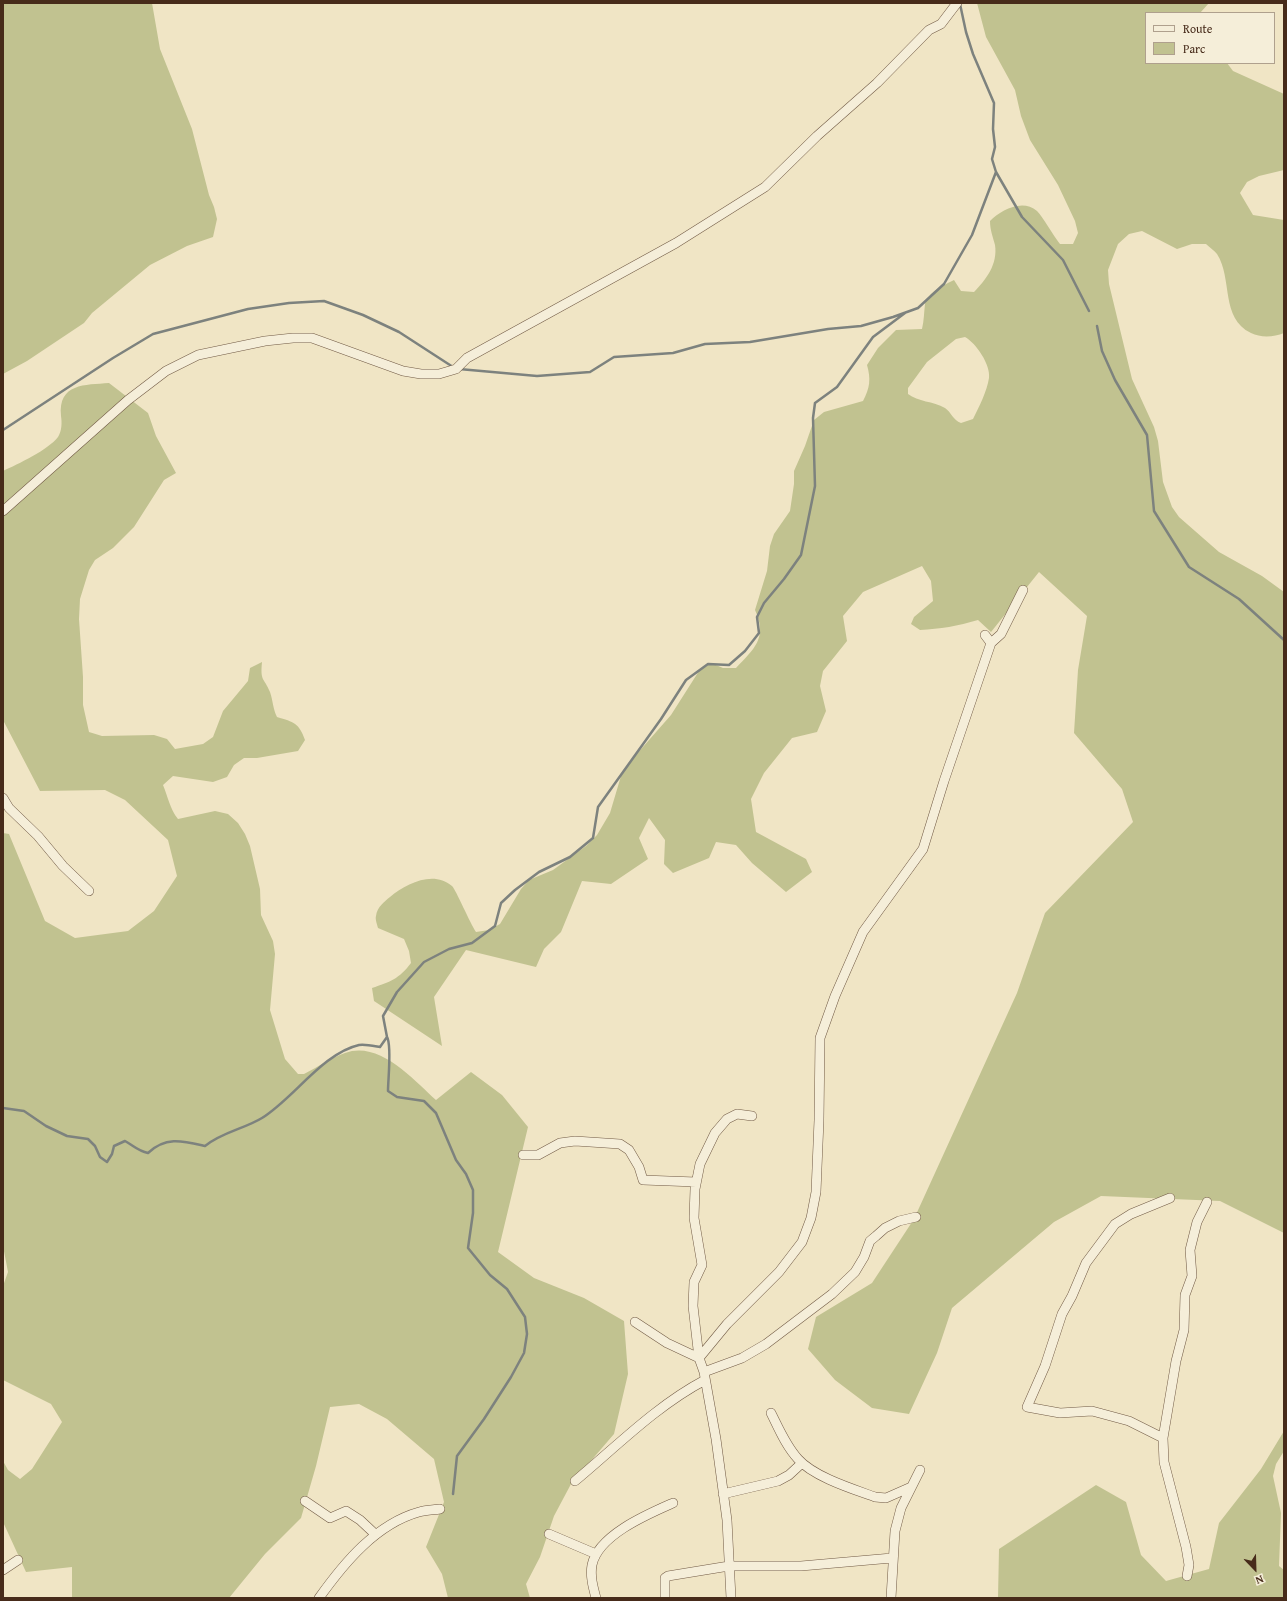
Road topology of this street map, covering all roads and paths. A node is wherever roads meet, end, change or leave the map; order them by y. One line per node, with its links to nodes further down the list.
1 (957, 3): 2 (street)
2 (3, 511)
3 (1023, 590): 5 (street)
4 (985, 636): 5 (street)
5 (991, 643): 15 (street)
6 (3, 798): 7 (street)
7 (89, 891)
8 (752, 1116): 10 (street)
9 (523, 1155): 10 (street)
10 (696, 1182): 15 (street)
11 (1170, 1198): 18 (street)
12 (1207, 1202): 18 (street)
13 (916, 1217): 16 (street)
14 (635, 1322): 15 (street)
15 (699, 1358): 16 (street)
16 (704, 1376): 21 (street); 23 (street)
17 (771, 1413): 19 (street)
18 (1163, 1438): 34 (street)
19 (802, 1463): 22 (street); 23 (street)
20 (920, 1470): 22 (street)
21 (575, 1481)
22 (911, 1487): 30 (street)
23 (723, 1494): 32 (street)
24 (305, 1501): 27 (street)
25 (673, 1503): 29 (street)
26 (440, 1509): 27 (street)
27 (375, 1534): 35 (street)
28 (549, 1534): 29 (street)
29 (596, 1554): 36 (street)
30 (892, 1558): 32 (street); 39 (street)
31 (18, 1560): 33 (street)
32 (729, 1566): 37 (street); 38 (street)
33 (3, 1570)
34 (1187, 1576)
35 (319, 1598)
36 (596, 1598)
37 (665, 1598)
38 (731, 1598)
39 (891, 1598)

